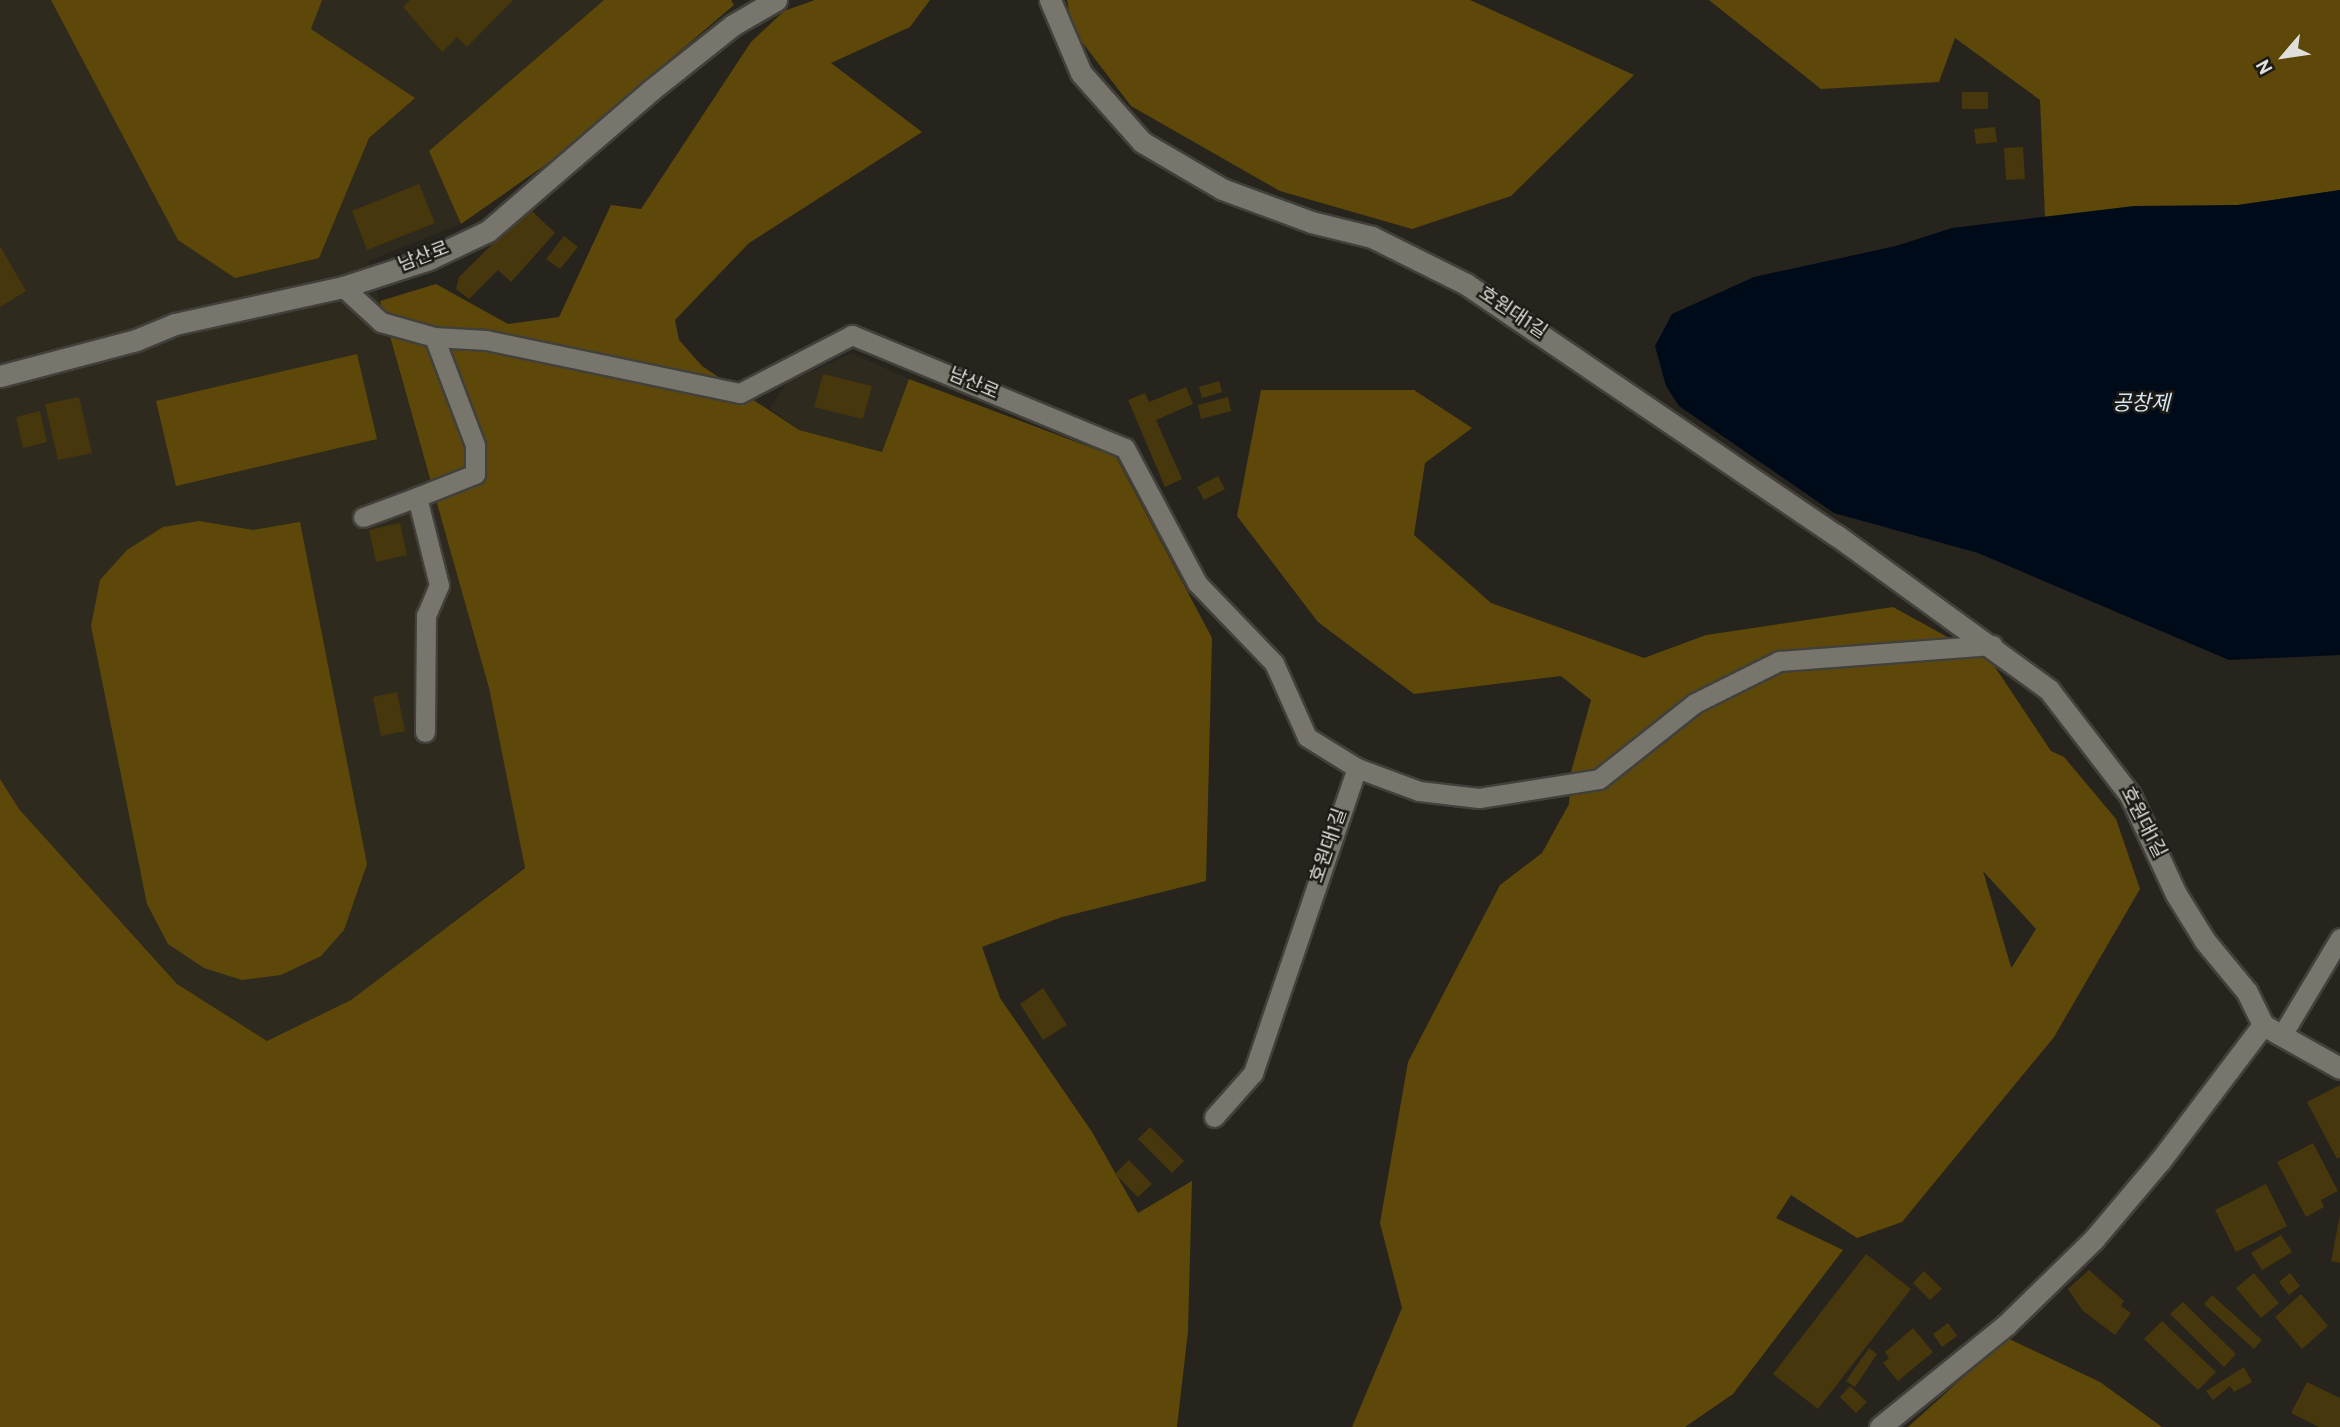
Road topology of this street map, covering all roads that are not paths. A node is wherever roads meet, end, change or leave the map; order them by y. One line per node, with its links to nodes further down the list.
1 (776, 0): 3 (street, 남산로)
2 (1050, 0): 8 (street, 호원대1길)
3 (343, 286): 4 (street, 남산로); 5 (street, 남산로)
4 (434, 337): 6 (street); 10 (street, 남산로)
5 (0, 376)
6 (417, 497): 7 (street); 9 (street)
7 (363, 517)
8 (1992, 645): 10 (street); 12 (street, 호원대1길)
9 (425, 732)
10 (1357, 768): 15 (street, 호원대1길)
11 (2340, 938): 13 (street)
12 (2263, 1025): 13 (street); 16 (street)
13 (2282, 1035): 14 (street)
14 (2340, 1068)
15 (1214, 1117)
16 (1880, 1427)

